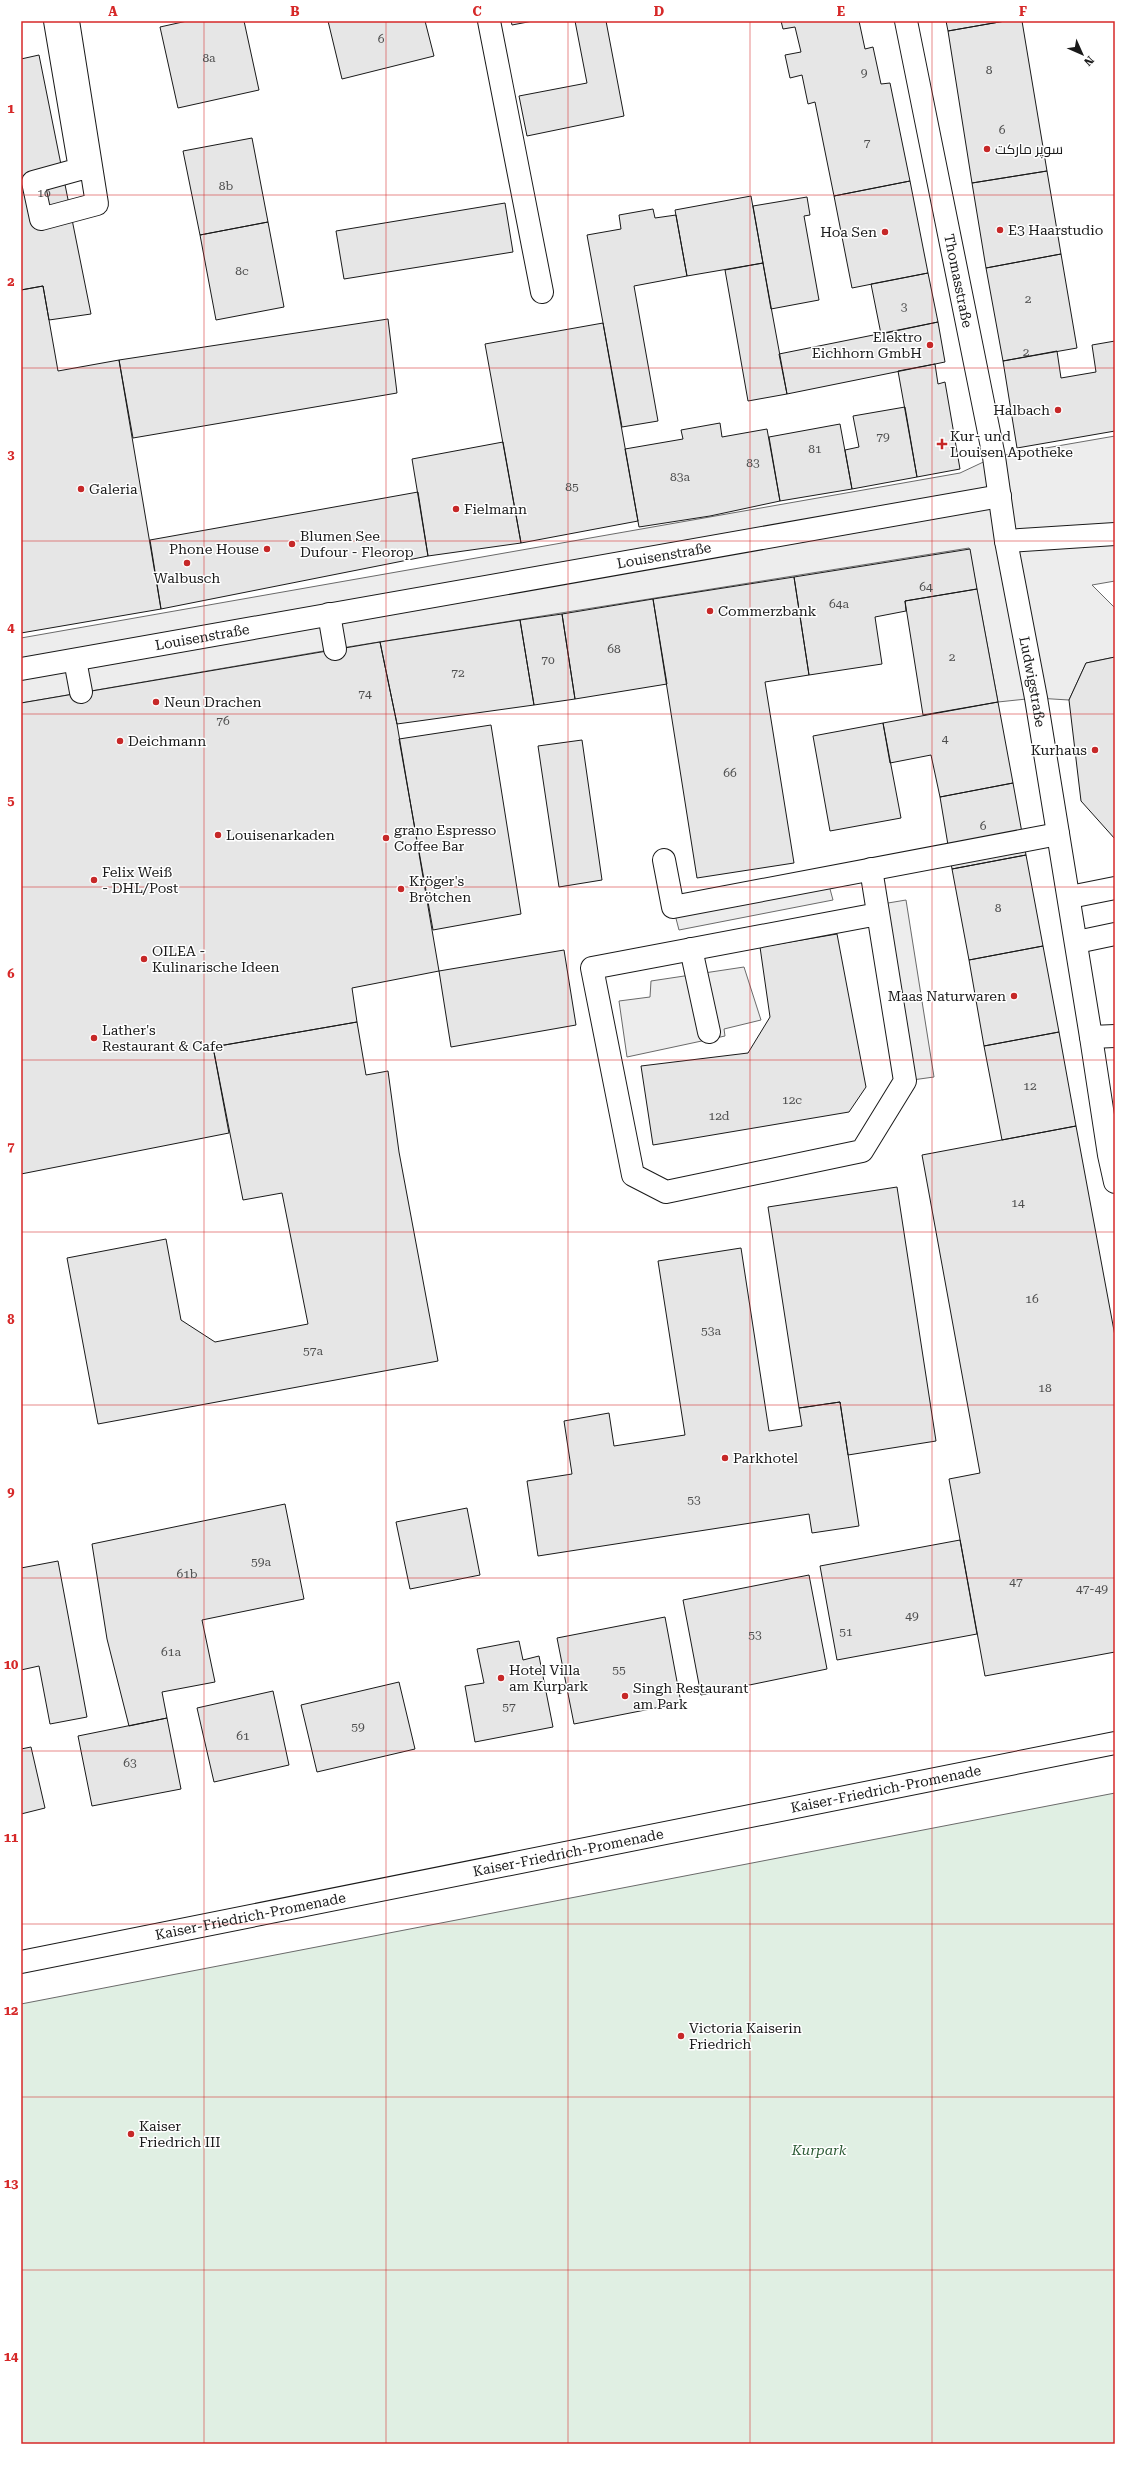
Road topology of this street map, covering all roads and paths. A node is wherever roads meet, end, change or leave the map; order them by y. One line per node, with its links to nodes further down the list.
1 (55, 21): 2 (street)
2 (68, 21)
3 (489, 21): 5 (street)
4 (906, 21): 6 (street, Thomasstraße)
5 (542, 292)
6 (1000, 496): 8 (street, Thomasstraße); 9 (street, Louisenstraße)
7 (1115, 534): 8 (street)
8 (1006, 541): 14 (street, Ludwigstraße)
9 (329, 614): 10 (street); 11 (street, Louisenstraße)
10 (335, 649)
11 (75, 660): 12 (street, Louisenstraße); 13 (street)
12 (21, 669)
13 (81, 692)
14 (1058, 834): 16 (street); 18 (street, Ludwigstraße)
15 (664, 860): 16 (street)
16 (870, 869): 19 (street)
17 (1115, 888): 18 (street)
18 (1070, 897): 21 (street, Ludwigstraße)
19 (878, 914): 22 (street); 22 (street)
20 (1115, 934): 21 (street)
21 (1077, 942): 25 (street, Ludwigstraße)
22 (691, 949): 23 (street)
23 (710, 1032)
24 (1115, 1036): 25 (street)
25 (1091, 1037): 26 (street, Ludwigstraße)
26 (1115, 1182)
27 (1115, 1743): 28 (street, Kaiser-Friedrich-Promenade)
28 (21, 1962)

